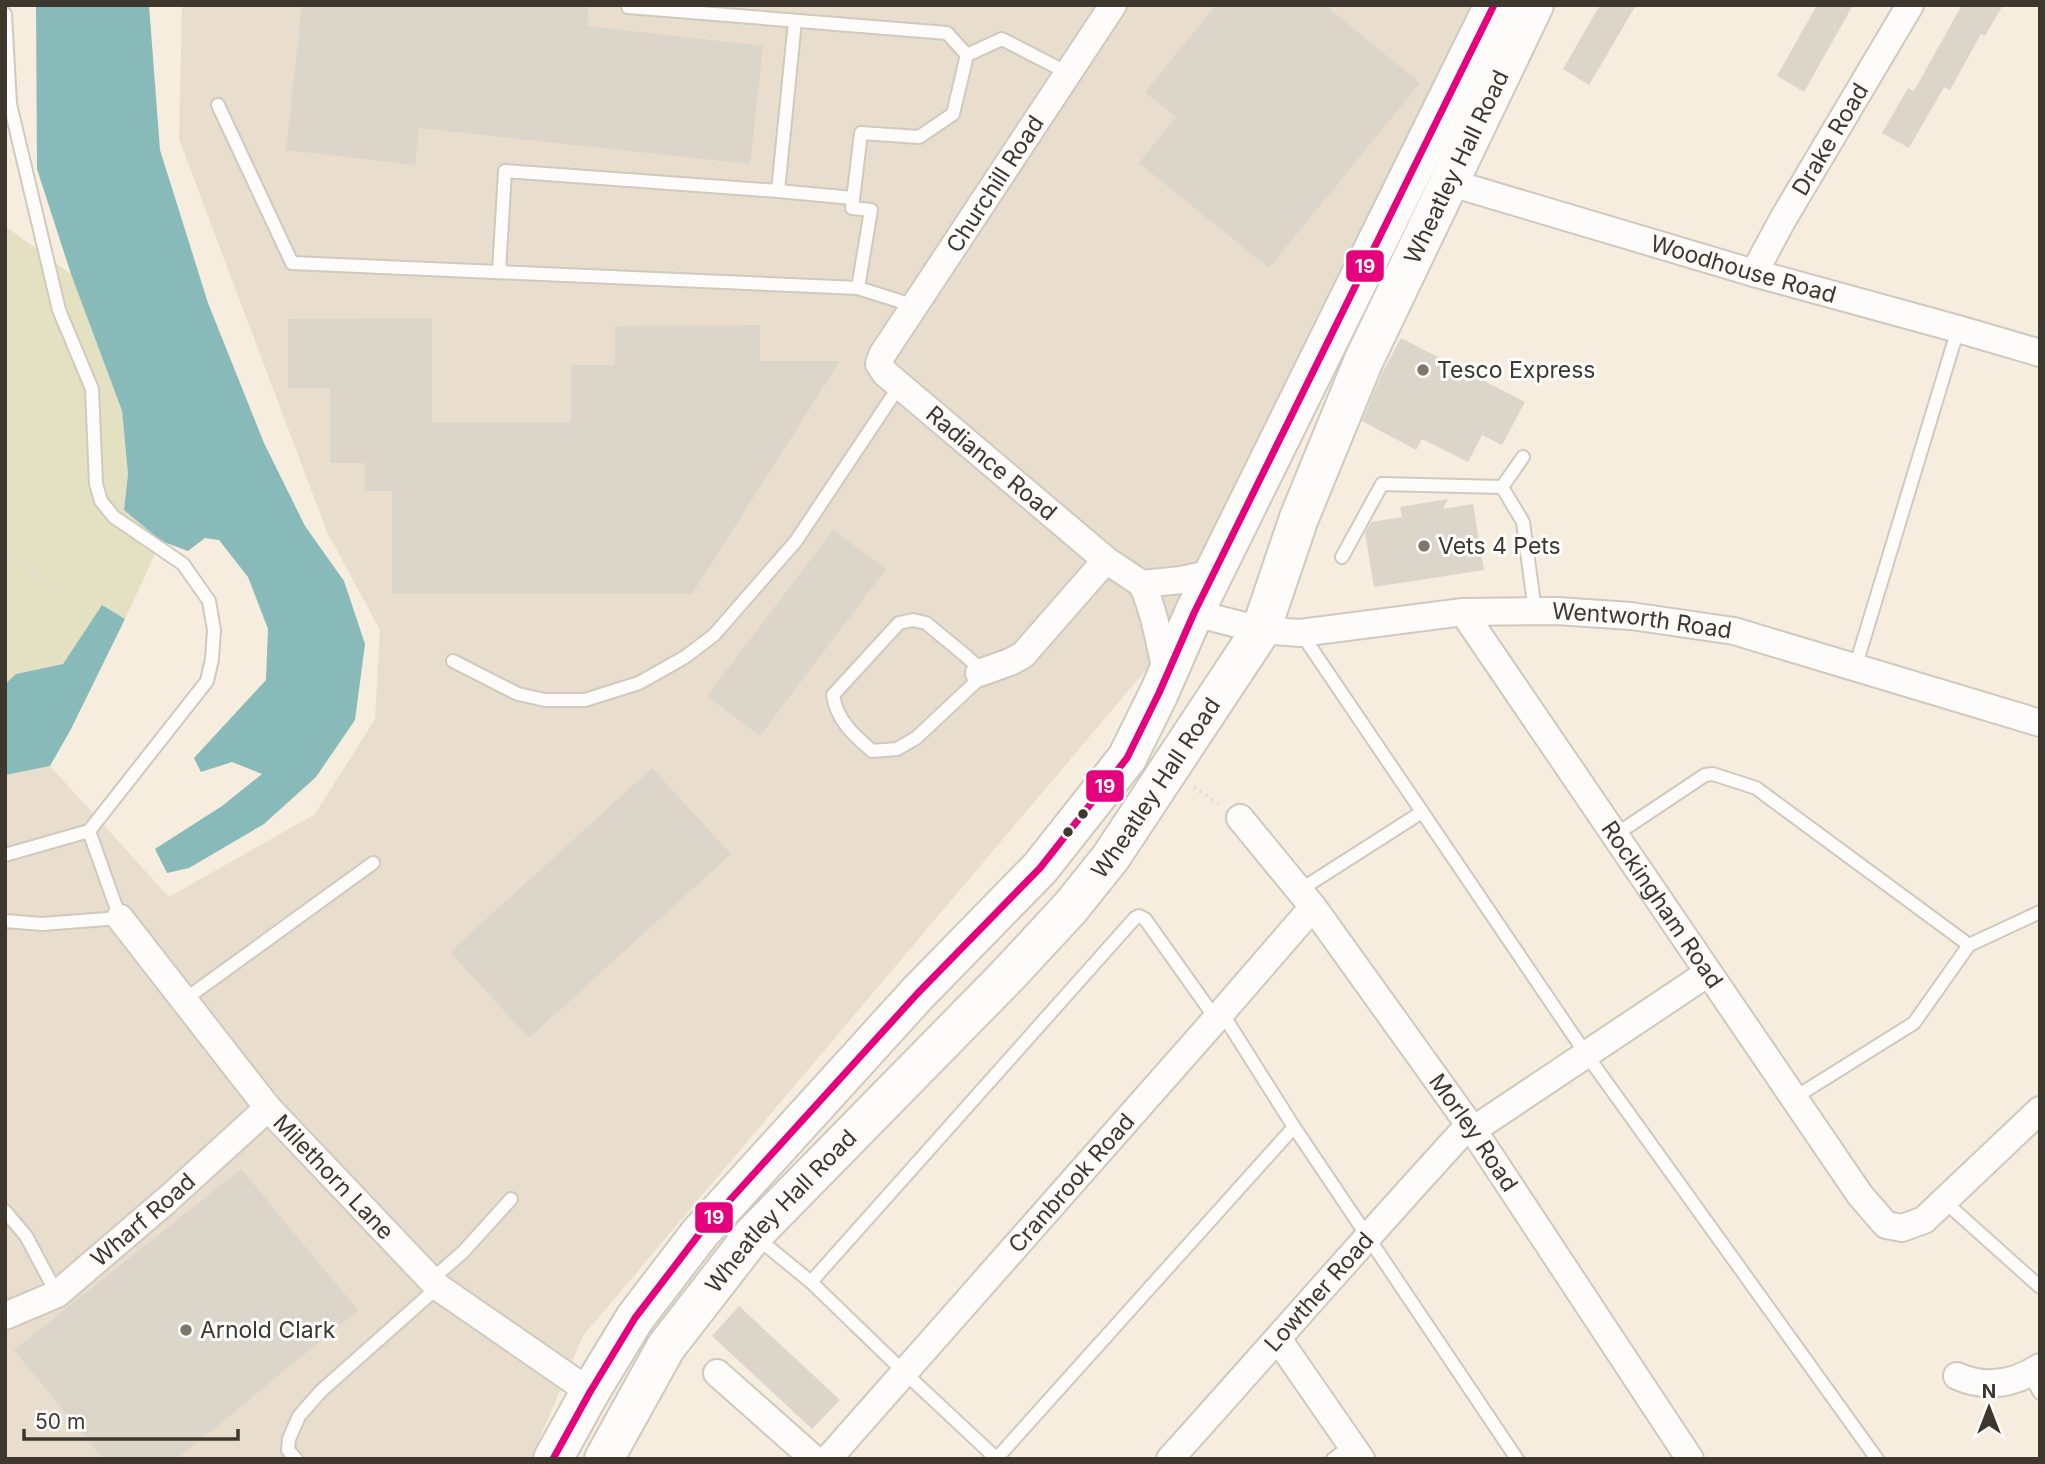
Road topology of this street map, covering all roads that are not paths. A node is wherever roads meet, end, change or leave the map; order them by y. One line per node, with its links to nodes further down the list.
1 (1113, 5): 9 (street, Churchill Road)
2 (1494, 5): 26 (highway, Wheatley Hall Road)
3 (1534, 5): 11 (highway, Wheatley Hall Road)
4 (1910, 5): 15 (street, Drake Road)
5 (628, 7): 7 (lane)
6 (5, 14): 40 (lane)
7 (795, 21): 8 (lane); 12 (lane)
8 (967, 55): 9 (lane); 13 (lane)
9 (1068, 73): 17 (street, Churchill Road)
10 (218, 105): 14 (lane)
11 (1448, 182): 15 (street, Woodhouse Road); 31 (highway, Wheatley Hall Road)
12 (778, 191): 13 (lane); 14 (lane)
13 (853, 198): 16 (lane)
14 (499, 272): 16 (lane)
15 (1754, 274): 18 (street, Woodhouse Road)
16 (858, 288): 17 (lane)
17 (915, 306): 20 (street, Churchill Road)
18 (1958, 329): 19 (street, Woodhouse Road); 34 (lane)
19 (2040, 354)
20 (879, 364): 21 (street, Radiance Road)
21 (900, 385): 25 (street, Radiance Road); 33 (lane)
22 (1523, 457): 23 (lane)
23 (1502, 487): 24 (lane); 28 (lane)
24 (1342, 557)
25 (1107, 560): 27 (street, Radiance Road); 35 (street)
26 (1214, 573): 27 (street); 30 (highway, Wheatley Hall Road)
27 (1142, 584): 36 (street)
28 (1535, 611): 29 (street, Wentworth Road); 34 (street, Wentworth Road)
29 (1463, 612): 32 (street, Wentworth Road); 41 (street, Rockingham Road)
30 (1194, 613): 31 (street); 36 (highway, Wheatley Hall Road)
31 (1246, 626): 32 (street, Wentworth Road); 61 (highway, Wheatley Hall Road)
32 (1300, 633): 38 (lane)
33 (453, 661)
34 (1855, 668): 37 (street, Wentworth Road)
35 (979, 673): 35 (lane)
36 (1167, 676): 73 (highway, Wheatley Hall Road)
37 (2040, 723)
38 (1422, 812): 44 (lane); 52 (lane)
39 (1240, 818): 44 (street, Morley Road)
40 (89, 831): 42 (lane); 46 (lane)
41 (1615, 835): 48 (lane); 49 (street, Rockingham Road)
42 (5, 855)
43 (373, 863): 50 (lane)
44 (1306, 899): 51 (street, Cranbrook Road); 57 (street, Morley Road)
45 (2040, 912): 48 (lane)
46 (120, 918): 47 (lane); 50 (street, Milethorn Lane)
47 (5, 921)
48 (1969, 945): 53 (lane)
49 (1708, 973): 52 (street, Lowther Road); 53 (street, Rockingham Road)
50 (184, 1000): 54 (street, Milethorn Lane)
51 (1219, 1016): 56 (lane); 63 (lane); 70 (street, Cranbrook Road)
52 (1586, 1054): 57 (street, Lowther Road); 84 (lane)
53 (1794, 1098): 59 (street, Rockingham Road)
54 (268, 1108): 64 (street, Milethorn Lane); 66 (street, Wharf Road)
55 (2040, 1110): 59 (street, Rockingham Road)
56 (1294, 1127): 62 (lane); 80 (lane)
57 (1471, 1128): 62 (street, Lowther Road); 83 (street, Morley Road)
58 (511, 1199): 64 (lane)
59 (1944, 1201): 65 (lane)
60 (5, 1211): 66 (lane)
61 (753, 1235): 63 (lane); 75 (highway, Wheatley Hall Road)
62 (1368, 1235): 68 (street, Lowther Road); 82 (lane)
63 (811, 1282): 70 (lane)
64 (435, 1284): 73 (street, Milethorn Lane); 76 (lane)
65 (2040, 1287)
66 (57, 1294): 67 (street, Wharf Road)
67 (5, 1316)
68 (1278, 1339): 74 (street); 81 (street, Lowther Road)
69 (716, 1373): 78 (street)
70 (905, 1373): 79 (street, Cranbrook Road); 80 (lane)
71 (1957, 1376): 72 (street)
72 (2036, 1378)
73 (590, 1392): 77 (highway, Wheatley Hall Road)
74 (1349, 1454)
75 (609, 1456)
76 (296, 1459)
77 (553, 1459)
78 (814, 1459)
79 (828, 1459)
80 (997, 1459)
81 (1170, 1459)
82 (1517, 1459)
83 (1690, 1459)
84 (1877, 1459)

